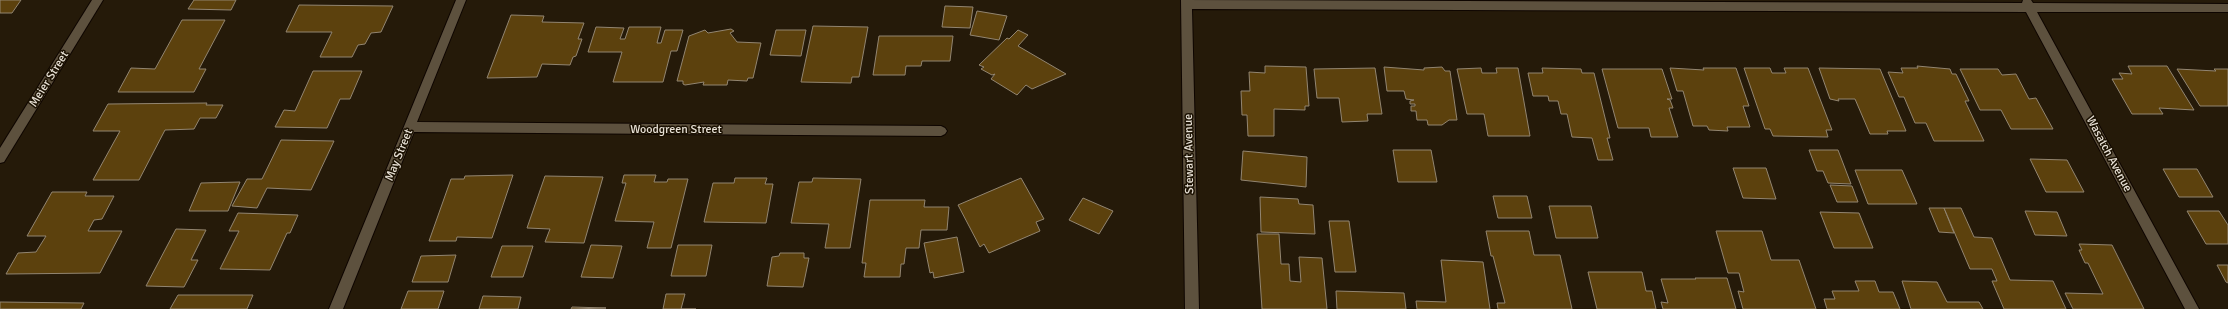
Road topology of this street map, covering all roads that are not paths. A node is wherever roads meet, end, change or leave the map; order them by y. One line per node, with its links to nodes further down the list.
1 (98, 0): 8 (street, Meier Street)
2 (461, 0): 6 (street, May Street)
3 (1186, 2): 4 (street); 10 (street, Stewart Avenue)
4 (2028, 4): 5 (street); 11 (street, Wasatch Avenue)
5 (2228, 8)
6 (410, 127): 7 (street, Woodgreen Street); 9 (street, May Street)
7 (941, 131)
8 (0, 158)
9 (336, 309)
10 (1192, 309)
11 (2192, 309)

